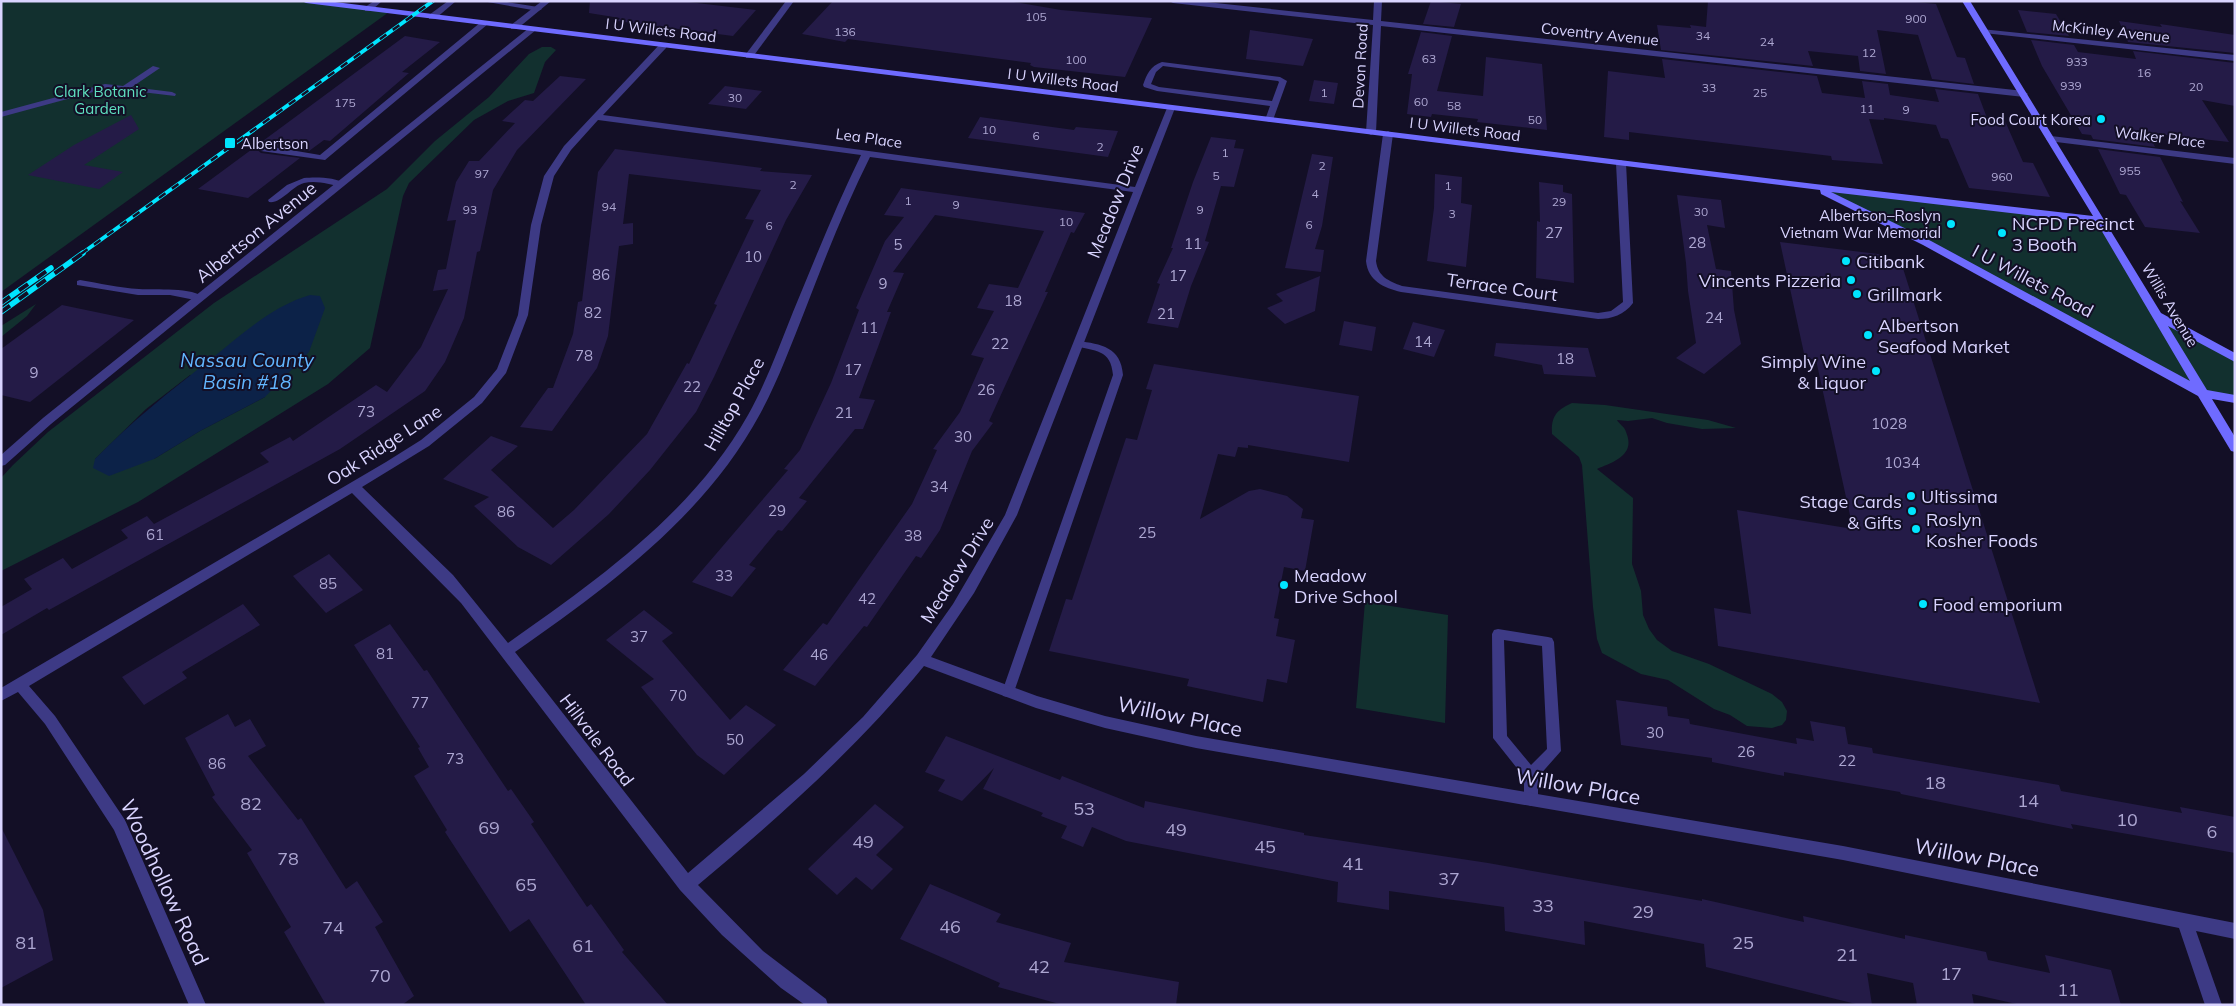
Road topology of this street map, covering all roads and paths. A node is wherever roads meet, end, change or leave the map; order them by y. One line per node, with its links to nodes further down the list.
1 (306, 1): 12 (main road, I U Willets Road)
2 (379, 1): 12 (lane)
3 (453, 1): 13 (lane)
4 (485, 1): 10 (lane)
5 (547, 1): 11 (street)
6 (790, 1): 20 (street)
7 (1173, 1): 15 (street, Coventry Avenue)
8 (1378, 1): 15 (street, Devon Road)
9 (1966, 1): 18 (main road, Willis Avenue)
10 (520, 4): 11 (lane)
11 (538, 8): 16 (street)
12 (368, 9): 13 (main road, I U Willets Road)
13 (432, 17): 14 (main road, I U Willets Road)
14 (484, 24): 16 (main road, I U Willets Road); 34 (lane)
15 (1376, 24): 25 (street, Coventry Avenue); 31 (street, Devon Road)
16 (514, 27): 17 (main road, I U Willets Road)
17 (532, 30): 19 (main road, I U Willets Road); 38 (street, Albertson Avenue)
18 (1984, 31): 21 (street, McKinley Avenue); 25 (main road, Willis Avenue)
19 (663, 46): 20 (main road, I U Willets Road); 29 (street, Oak Ridge Lane)
20 (749, 56): 27 (main road, I U Willets Road)
21 (2235, 58)
22 (156, 68): 23 (lane)
23 (126, 87): 24 (lane); 28 (lane)
24 (172, 94)
25 (2024, 94): 33 (main road, Willis Avenue)
26 (1274, 104): 26 (lane); 30 (lane)
27 (1171, 108): 30 (main road, I U Willets Road); 40 (street, Meadow Drive)
28 (1, 115)
29 (596, 117): 35 (street, Lea Place); 52 (street, Oak Ridge Lane)
30 (1269, 120): 31 (main road, I U Willets Road)
31 (1370, 132): 32 (main road, I U Willets Road)
32 (1388, 134): 37 (main road, I U Willets Road); 37 (street, Terrace Court)
33 (2051, 139): 36 (street, Walker Place); 42 (main road, Willis Avenue)
34 (261, 148)
35 (867, 153): 40 (street, Lea Place); 53 (street, Hilltop Place)
36 (2235, 161)
37 (1621, 163): 39 (main road, I U Willets Road)
38 (341, 184): 41 (lane); 44 (street, Albertson Avenue)
39 (1815, 188): 42 (main road, I U Willets Road); 48 (main road, I U Willets Road)
40 (1138, 190): 46 (street, Meadow Drive)
41 (272, 200)
42 (2100, 220): 45 (main road, Willis Avenue)
43 (80, 283): 44 (lane)
44 (200, 298): 51 (street, Albertson Avenue)
45 (2158, 316): 47 (main road); 48 (main road, Willis Avenue)
46 (1078, 344): 54 (street, Meadow Drive); 56 (lane)
47 (2235, 358)
48 (2204, 394): 49 (main road, I U Willets Road); 50 (main road, Willis Avenue)
49 (2235, 399)
50 (2235, 448)
51 (1, 462)
52 (354, 487): 53 (street, Hillvale Road); 55 (street, Oak Ridge Lane)
53 (507, 651): 60 (street, Hillvale Road)
54 (921, 659): 56 (street, Willow Place); 60 (street, Meadow Drive)
55 (19, 684): 57 (street, Oak Ridge Lane); 63 (street, Woodhollow Road)
56 (1008, 692): 59 (street, Willow Place)
57 (1, 695)
58 (1531, 775): 58 (lane); 59 (lane)
59 (1531, 800): 61 (street, Willow Place)
60 (686, 885): 64 (street, Hillvale Road)
61 (2184, 920): 62 (street, Willow Place); 65 (street)
62 (2235, 930)
63 (198, 1005)
64 (820, 1005)
65 (2214, 1005)

